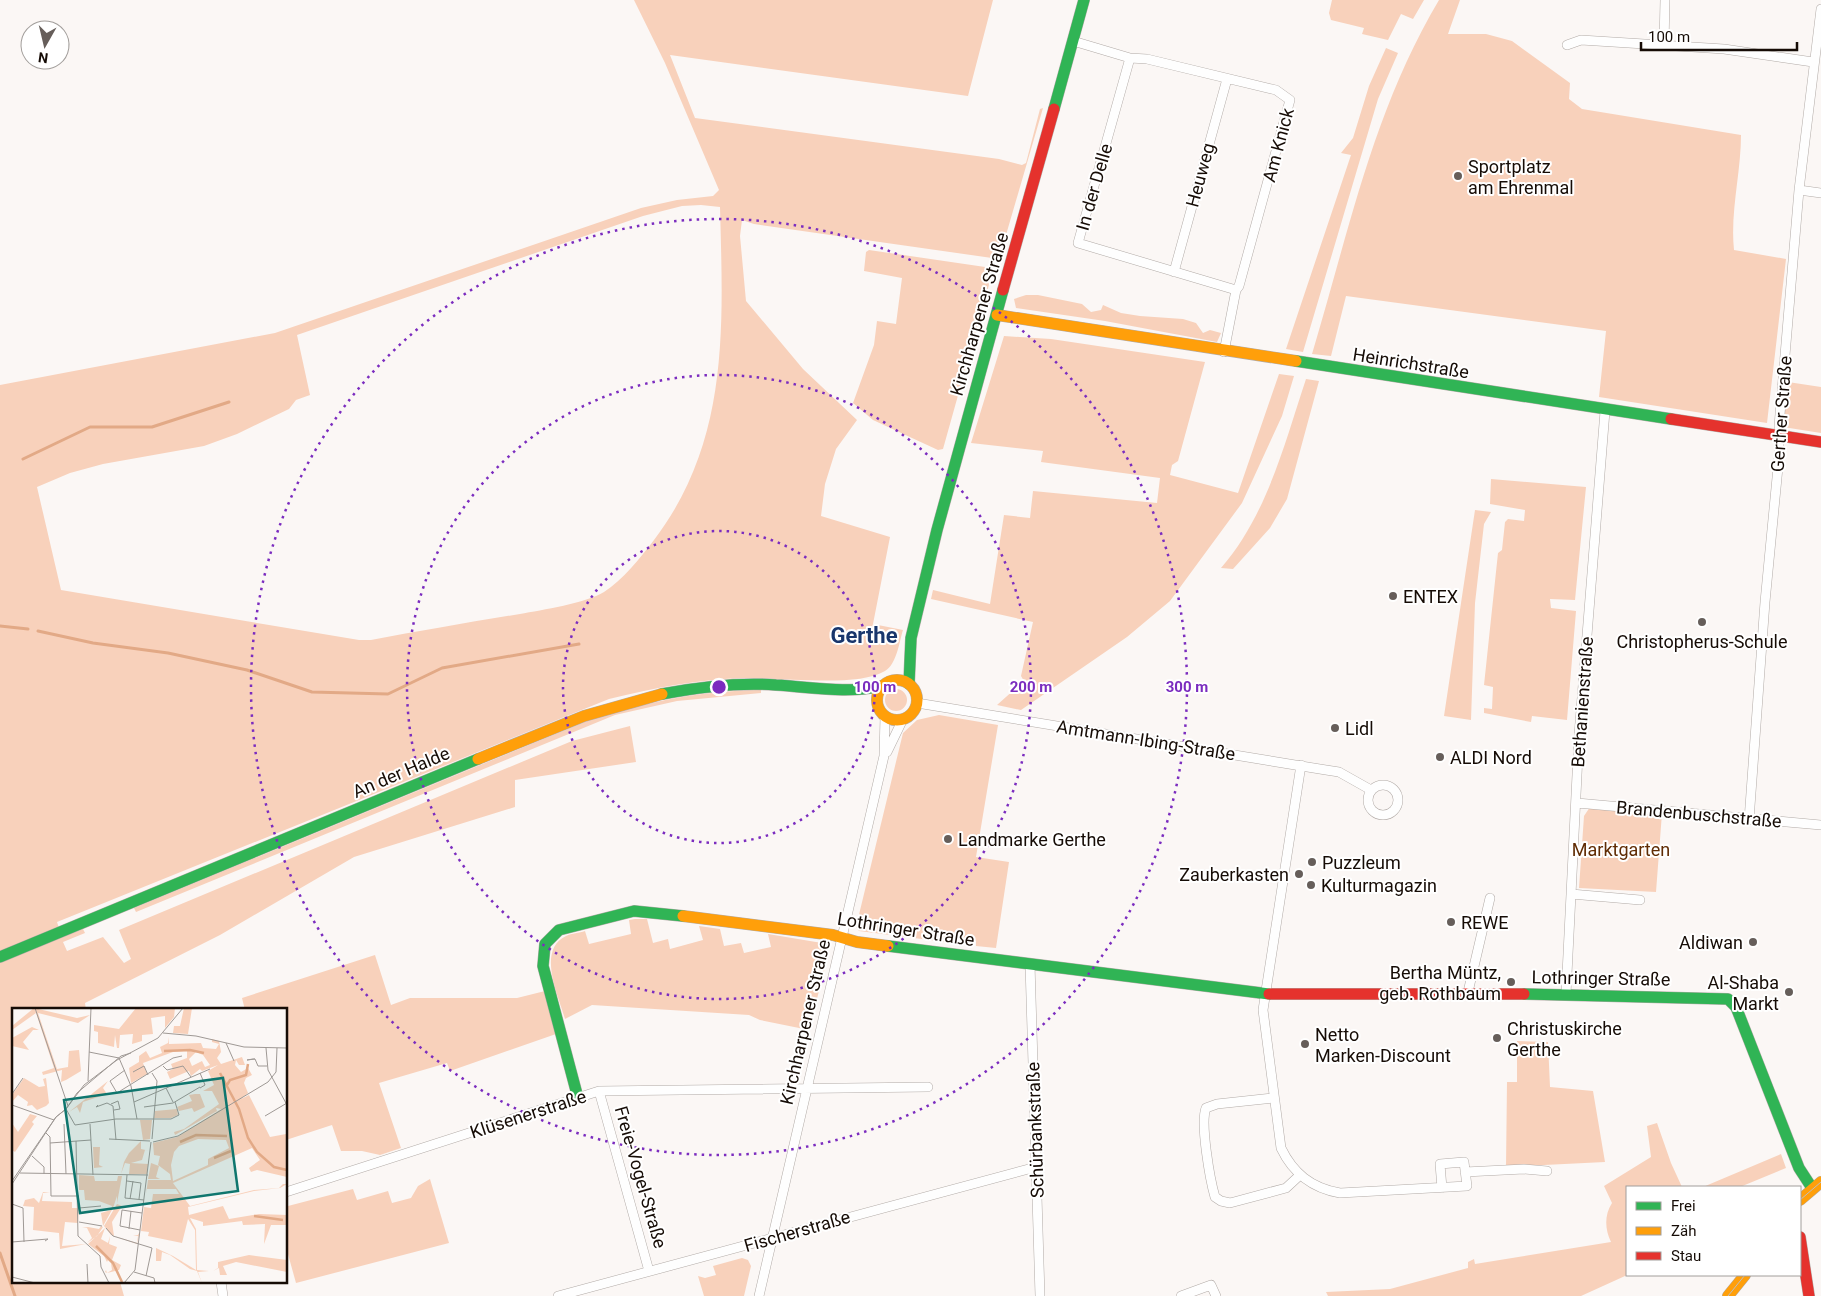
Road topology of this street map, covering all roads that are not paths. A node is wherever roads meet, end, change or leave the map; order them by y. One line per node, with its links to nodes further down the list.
1 (1084, 0): 4 (street, Kirchharpener Straße)
2 (1665, 0): 5 (street)
3 (1821, 9): 8 (street, Gerther Straße)
4 (1073, 41): 7 (street, Am Knick); 14 (street, Kirchharpener Straße)
5 (1664, 44): 6 (street); 8 (street)
6 (1567, 45)
7 (1130, 58): 9 (street, Am Knick); 12 (street, In der Delle)
8 (1814, 62): 10 (street, Gerther Straße)
9 (1228, 78): 12 (street, Heuweg); 13 (street, Am Knick)
10 (1799, 190): 11 (street); 17 (street, Gerther Straße)
11 (1821, 193)
12 (1174, 272): 13 (street, In der Delle)
13 (1236, 290): 15 (street, Am Knick)
14 (997, 316): 15 (street, Heinrichstraße); 19 (street, Kirchharpener Straße)
15 (1224, 352): 16 (street, Heinrichstraße)
16 (1605, 411): 17 (street, Heinrichstraße); 29 (street, Bethanienstraße)
17 (1778, 436): 18 (street, Heinrichstraße); 30 (street, Gerther Straße)
18 (1821, 442)
19 (911, 638): 20 (street, Kirchharpener Straße); 21 (street, Kirchharpener Straße)
20 (886, 684): 21 (street); 22 (street, An der Halde); 24 (street)
21 (909, 684): 23 (street)
22 (830, 689): 24 (street, An der Halde); 36 (street, An der Halde)
23 (917, 703): 25 (street); 27 (street, Amtmann-Ibing-Straße)
24 (882, 712): 25 (street); 26 (street, Kirchharpener Straße)
25 (903, 719): 26 (street, Kirchharpener Straße)
26 (884, 756): 35 (street, Kirchharpener Straße)
27 (1302, 766): 28 (street, Amtmann-Ibing-Straße); 39 (street)
28 (1371, 790)
29 (1577, 803): 30 (street, Brandenbuschstraße); 32 (street, Bethanienstraße)
30 (1749, 820): 31 (street, Brandenbuschstraße)
31 (1821, 825)
32 (1571, 894): 34 (street); 40 (street, Bethanienstraße)
33 (1490, 898): 38 (street)
34 (1640, 900)
35 (843, 936): 37 (street, Lothringer Straße); 42 (street, Kirchharpener Straße); 44 (street, Lothringer Straße)
36 (0, 957)
37 (1030, 964): 39 (street, Lothringer Straße); 46 (street, Schürbankstraße)
38 (1468, 992): 39 (street, Lothringer Straße); 40 (street, Lothringer Straße)
39 (1264, 994): 45 (street)
40 (1566, 994): 50 (street, Lothringer Straße)
41 (928, 1087): 42 (street, Klüsenerstraße)
42 (808, 1088): 43 (street, Klüsenerstraße); 54 (street, Kirchharpener Straße)
43 (599, 1091): 44 (street, Klüsenerstraße); 56 (street, Freie-Vogel-Straße)
44 (578, 1098): 52 (street, Klüsenerstraße)
45 (1272, 1098): 49 (street); 49 (street)
46 (1036, 1167): 54 (street, Fischerstraße); 60 (street, Schürbankstraße)
47 (1547, 1171): 48 (street)
48 (1465, 1172): 51 (street); 51 (street)
49 (1299, 1176): 51 (street)
50 (1816, 1185): 53 (street)
51 (1442, 1188)
52 (288, 1191)
53 (1801, 1199)
54 (772, 1240): 56 (street, Fischerstraße); 59 (street, Kirchharpener Straße)
55 (1801, 1244): 64 (street)
56 (649, 1271): 58 (street, Fischerstraße)
57 (1744, 1276): 63 (street)
58 (558, 1296)
59 (759, 1296)
60 (1040, 1296)
61 (1181, 1296): 62 (street)
62 (1216, 1296)
63 (1728, 1296)
64 (1809, 1296)

